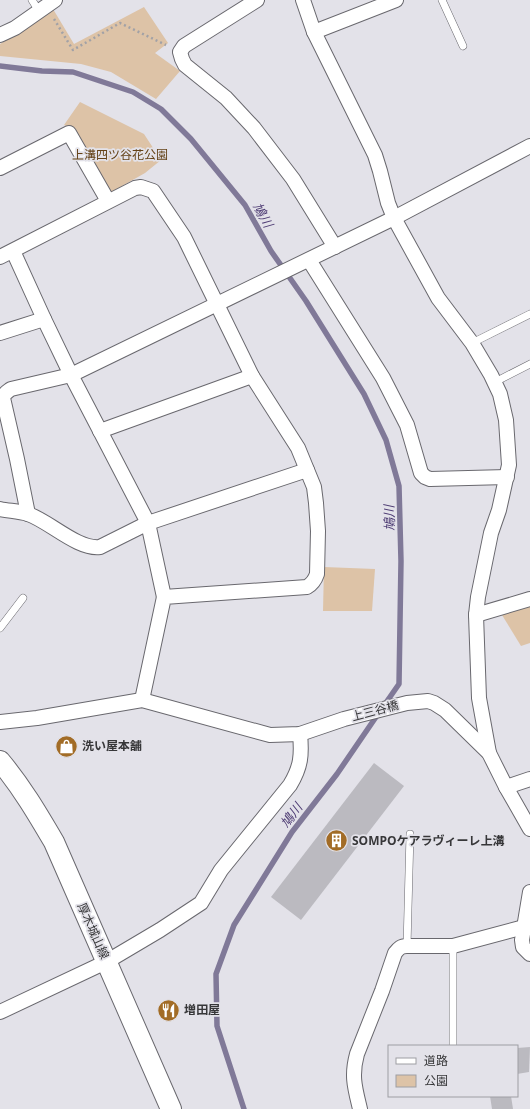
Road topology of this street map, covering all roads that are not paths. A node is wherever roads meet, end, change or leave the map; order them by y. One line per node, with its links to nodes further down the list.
1 (257, 0): 13 (street)
2 (303, 0): 6 (street)
3 (396, 0): 6 (street)
4 (442, 0): 8 (lane)
5 (43, 4): 7 (street)
6 (314, 32): 12 (street)
7 (0, 36)
8 (463, 46)
9 (530, 146): 12 (street)
10 (0, 168): 11 (street)
11 (108, 201): 14 (street); 17 (street)
12 (394, 218): 13 (street); 21 (street)
13 (335, 247): 16 (street)
14 (13, 251): 15 (street); 19 (street)
15 (0, 257)
16 (306, 261): 17 (street); 28 (street)
17 (217, 304): 23 (street); 24 (street)
18 (530, 314): 21 (lane)
19 (44, 319): 20 (street); 23 (street)
20 (0, 333)
21 (472, 343): 25 (street)
22 (530, 364): 25 (lane)
23 (72, 375): 26 (street); 30 (street)
24 (252, 376): 26 (street); 27 (street)
25 (495, 382): 28 (street)
26 (100, 431): 31 (street)
27 (307, 470): 31 (street); 32 (street)
28 (507, 477): 35 (street)
29 (0, 509): 30 (street)
30 (28, 514): 31 (street)
31 (148, 523): 32 (street)
32 (164, 597): 37 (street)
33 (23, 598): 36 (lane)
34 (530, 599): 35 (street)
35 (476, 615): 40 (street)
36 (0, 628)
37 (142, 700): 38 (street); 39 (street, 上三谷橋)
38 (0, 722)
39 (300, 734): 40 (street, 上三谷橋); 51 (street)
40 (489, 753): 43 (street)
41 (0, 761): 51 (main road, 厚木城山線)
42 (530, 779): 43 (street)
43 (506, 787): 44 (street)
44 (530, 829)
45 (410, 834): 48 (lane)
46 (530, 892): 47 (street)
47 (524, 927): 49 (street); 50 (street)
48 (407, 946): 49 (street); 55 (street)
49 (453, 946): 53 (lane)
50 (530, 954)
51 (106, 962): 52 (street); 54 (main road, 厚木城山線)
52 (0, 1012)
53 (453, 1045)
54 (171, 1109)
55 (360, 1109)

